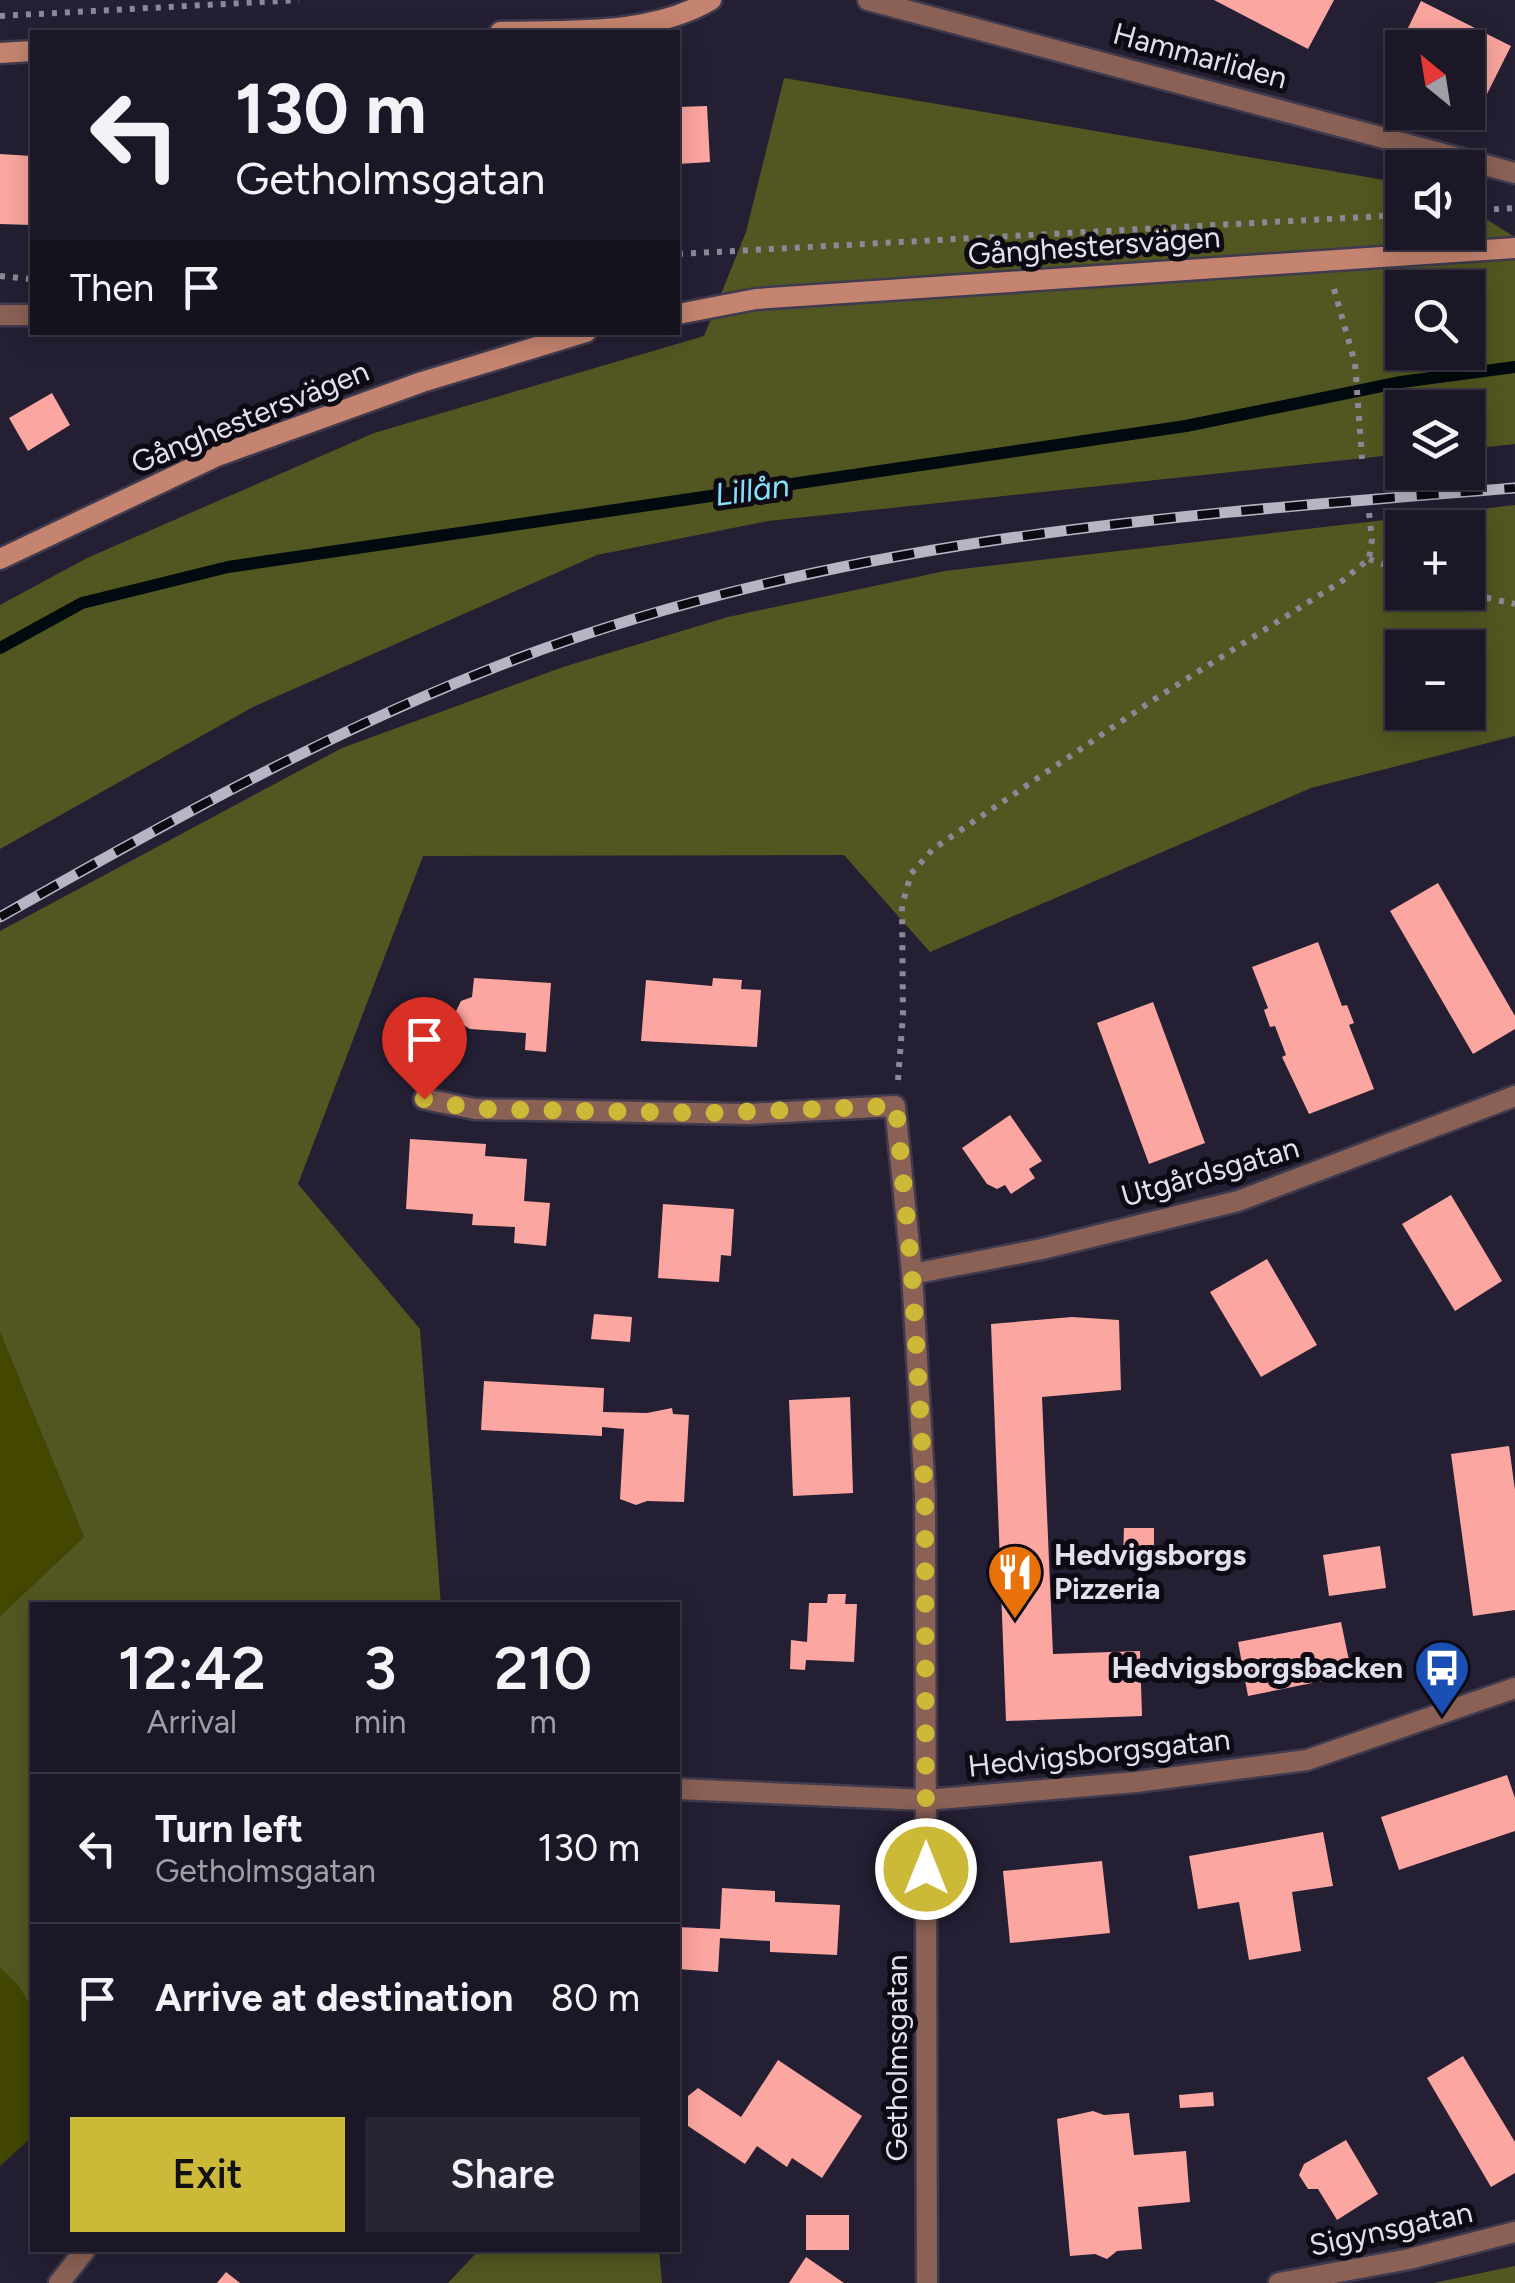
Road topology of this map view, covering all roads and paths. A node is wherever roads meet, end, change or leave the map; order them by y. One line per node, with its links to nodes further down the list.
1 (299, 0): 4 (path)
2 (711, 0): 5 (street)
3 (868, 0): 8 (street, Hammarliden)
4 (0, 16)
5 (537, 30)
6 (30, 52): 7 (street)
7 (0, 53)
8 (1515, 172)
9 (1515, 208): 10 (path)
10 (1485, 210)
11 (1385, 216): 13 (path)
12 (1515, 248): 16 (street, Gånghestersvägen)
13 (680, 254)
14 (0, 276): 15 (path)
15 (30, 279)
16 (680, 314)
17 (0, 315): 18 (street)
18 (30, 315)
19 (576, 335): 23 (street, Gånghestersvägen)
20 (1355, 363): 21 (path)
21 (1362, 459)
22 (1369, 512): 24 (path)
23 (0, 559)
24 (1368, 559): 25 (path); 30 (path)
25 (1385, 566)
26 (1485, 597): 27 (path)
27 (1515, 604)
28 (1515, 1096): 31 (street, Utgårdsgatan)
29 (424, 1099): 30 (street)
30 (896, 1106): 31 (street, Getholmsgatan)
31 (912, 1274): 34 (street, Getholmsgatan)
32 (1515, 1688): 34 (street, Hedvigsborgsgatan)
33 (680, 1790): 34 (street, Hedvigsborgsgatan)
34 (926, 1800): 38 (street, Getholmsgatan)
35 (1515, 2232): 39 (street, Sigynsgatan)
36 (83, 2252): 37 (street)
37 (59, 2283)
38 (927, 2283)
39 (1279, 2283)

